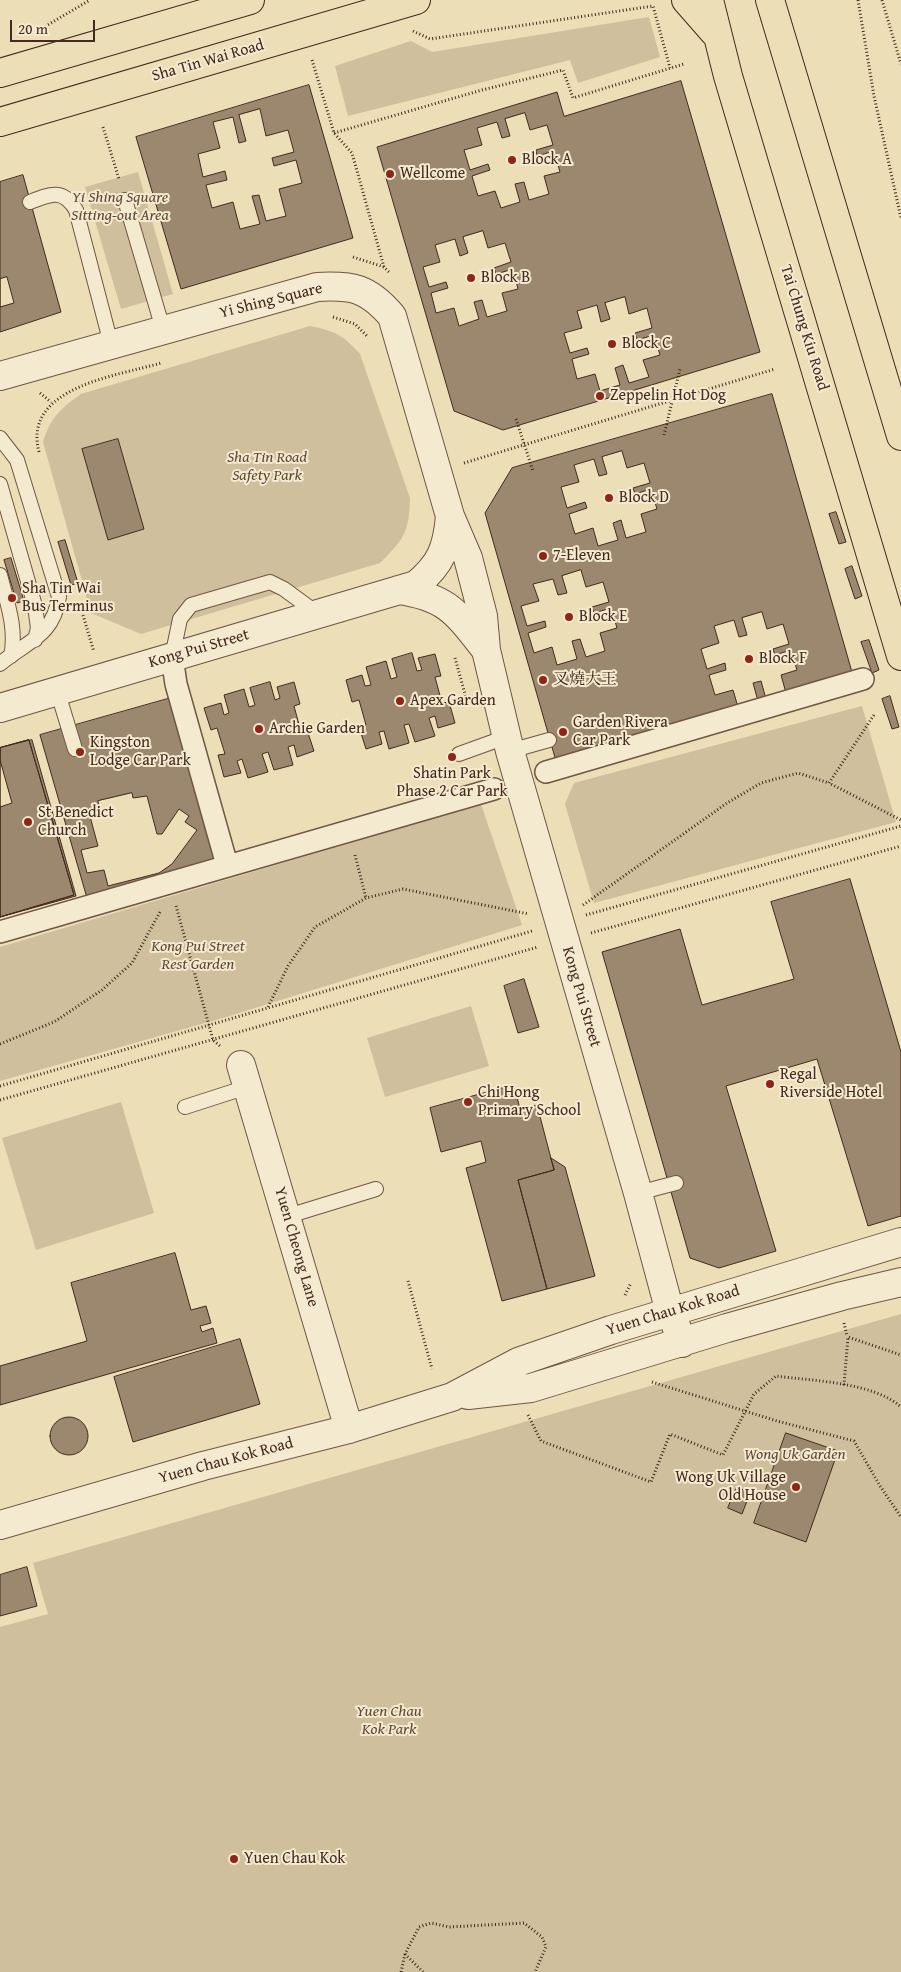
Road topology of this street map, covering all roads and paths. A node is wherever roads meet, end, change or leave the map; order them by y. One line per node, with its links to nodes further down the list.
1 (90, 0): 10 (path)
2 (250, 0): 16 (main road)
3 (416, 0): 17 (main road, Sha Tin Wai Road)
4 (686, 0): 11 (main road)
5 (709, 0): 11 (main road, Tai Chung Kiu Road)
6 (770, 0): 35 (main road)
7 (858, 0): 22 (path)
8 (882, 0): 14 (path)
9 (413, 31): 15 (path)
10 (32, 32)
11 (717, 36): 49 (main road, Tai Chung Kiu Road)
12 (312, 60): 19 (path)
13 (684, 64): 15 (path)
14 (901, 64)
15 (670, 68): 19 (path)
16 (0, 73)
17 (0, 122)
18 (103, 127): 20 (path)
19 (334, 134): 23 (path)
20 (126, 200): 25 (lane)
21 (30, 202): 26 (lane)
22 (901, 218)
23 (384, 267)
24 (325, 317): 27 (path)
25 (163, 329): 26 (street, Yi Shing Square); 40 (street, Yi Shing Square)
26 (111, 344): 31 (street, Yi Shing Square)
27 (373, 346)
28 (165, 361): 32 (path)
29 (680, 368): 34 (path, bridge)
30 (775, 370): 37 (path)
31 (0, 376)
32 (51, 402)
33 (516, 419): 38 (path, bridge)
34 (664, 435)
35 (901, 436)
36 (0, 438): 44 (lane)
37 (457, 466)
38 (533, 471)
39 (0, 484): 44 (lane)
40 (450, 516): 42 (street, Kong Pui Street); 45 (street, Kong Pui Street)
41 (0, 575): 51 (lane)
42 (398, 590): 43 (street, Kong Pui Street); 45 (street, Kong Pui Street)
43 (318, 614): 50 (street, Kong Pui Street); 50 (lane)
44 (35, 640): 51 (lane)
45 (486, 650): 57 (street, Kong Pui Street)
46 (104, 651): 48 (path)
47 (453, 652): 58 (path)
48 (86, 656)
49 (901, 656)
50 (172, 657): 53 (street, Kong Pui Street); 68 (street)
51 (5, 660)
52 (863, 679): 61 (street)
53 (57, 690): 54 (street, Kong Pui Street); 59 (lane)
54 (0, 708)
55 (874, 715): 62 (path)
56 (549, 740): 57 (lane)
57 (508, 744): 58 (lane); 73 (street, Kong Pui Street)
58 (479, 746): 60 (lane)
59 (75, 749)
60 (459, 754)
61 (546, 772)
62 (829, 783): 64 (path); 73 (path)
63 (494, 789): 66 (street)
64 (901, 820)
65 (901, 826): 73 (path)
66 (348, 830): 68 (street); 70 (path)
67 (901, 846): 76 (path)
68 (227, 865): 69 (street)
69 (170, 886): 75 (street); 80 (path); 82 (path)
70 (366, 898): 72 (path); 79 (path)
71 (526, 904): 72 (path)
72 (529, 914): 74 (path)
73 (570, 914): 89 (street, Kong Pui Street)
74 (534, 930): 77 (path); 79 (path)
75 (0, 932)
76 (589, 933)
77 (538, 947): 78 (path); 81 (path)
78 (541, 957)
79 (268, 1007): 80 (path)
80 (209, 1025): 81 (path); 84 (path)
81 (213, 1040): 85 (path)
82 (0, 1044)
83 (244, 1076): 86 (lane); 90 (street, Yuen Cheong Lane)
84 (0, 1086)
85 (0, 1100)
86 (185, 1108)
87 (676, 1184): 89 (lane)
88 (376, 1189): 90 (lane)
89 (638, 1193): 96 (street, Kong Pui Street)
90 (288, 1216): 108 (street, Yuen Cheong Lane)
91 (901, 1242): 96 (street, Yuen Chau Kok Road)
92 (632, 1277): 95 (path)
93 (408, 1281): 101 (path)
94 (901, 1282): 99 (street, Yuen Chau Kok Road)
95 (621, 1302)
96 (671, 1310): 99 (street, Kong Pui Street); 104 (street, Yuen Chau Kok Road)
97 (843, 1320): 98 (path)
98 (848, 1337): 100 (path); 103 (path)
99 (682, 1343): 104 (street, Yuen Chau Kok Road)
100 (901, 1355)
101 (432, 1370)
102 (665, 1385): 107 (path)
103 (844, 1385): 105 (path); 107 (path)
104 (452, 1397): 108 (street, Yuen Chau Kok Road)
105 (901, 1407)
106 (526, 1411): 107 (path)
107 (747, 1411): 109 (path)
108 (349, 1429): 110 (street, Yuen Chau Kok Road)
109 (901, 1517)
110 (0, 1525)
111 (405, 1954): 112 (path); 113 (path); 114 (path)
112 (401, 1972)
113 (423, 1972)
114 (535, 1972)

